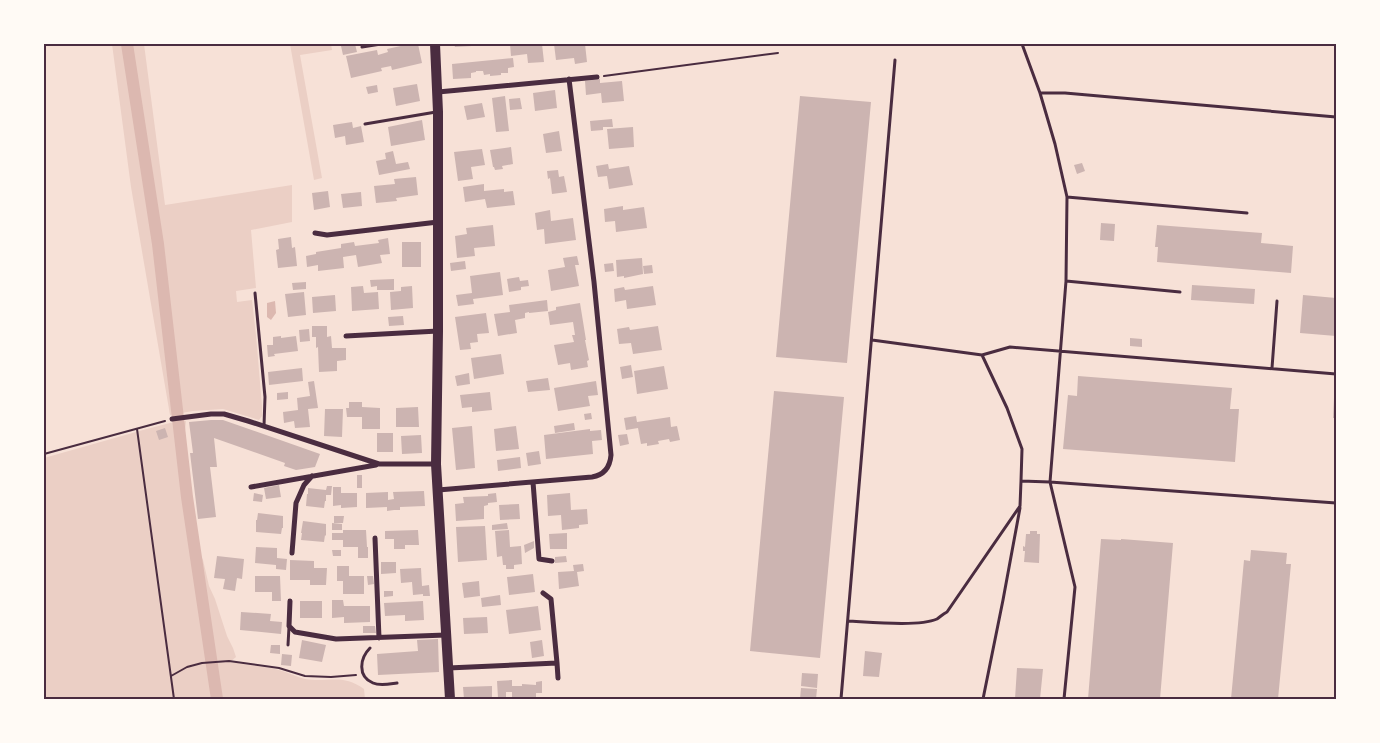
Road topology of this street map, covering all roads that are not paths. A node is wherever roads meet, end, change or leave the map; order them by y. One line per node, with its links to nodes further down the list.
1 (381, 44): 4 (lane)
2 (435, 44): 8 (main road)
3 (1022, 44): 9 (lane)
4 (362, 47)
5 (895, 60): 23 (lane)
6 (597, 77): 7 (street)
7 (569, 80): 8 (street); 34 (street)
8 (438, 92): 10 (main road)
9 (1040, 93): 11 (lane); 13 (lane)
10 (438, 112): 12 (lane); 15 (main road)
11 (1336, 117)
12 (365, 124)
13 (1067, 196): 14 (lane); 17 (lane)
14 (1247, 213)
15 (438, 222): 16 (street); 21 (main road)
16 (315, 233)
17 (1066, 281): 18 (lane); 24 (lane)
18 (1180, 292)
19 (255, 293): 29 (lane)
20 (1278, 301): 26 (lane)
21 (438, 331): 22 (street); 31 (main road)
22 (346, 336)
23 (872, 340): 25 (lane); 45 (lane)
24 (1060, 352): 25 (lane); 26 (lane); 35 (lane)
25 (982, 355): 33 (lane)
26 (1272, 368): 27 (lane)
27 (1336, 374)
28 (172, 419): 29 (street)
29 (264, 426): 30 (street)
30 (379, 464): 31 (street); 32 (street)
31 (436, 464): 37 (main road)
32 (312, 476): 36 (street); 41 (street)
33 (1021, 481): 35 (lane); 39 (lane)
34 (533, 482): 37 (street); 42 (street)
35 (1050, 482): 38 (lane); 58 (lane)
36 (251, 487)
37 (438, 490): 47 (main road)
38 (1336, 503)
39 (1020, 506): 45 (lane); 57 (lane)
40 (375, 538): 48 (street)
41 (292, 553)
42 (552, 561)
43 (543, 593): 51 (street)
44 (290, 601): 46 (street)
45 (848, 621): 56 (lane)
46 (289, 626): 48 (street); 49 (lane)
47 (446, 635): 48 (street); 52 (main road)
48 (379, 638)
49 (288, 645)
50 (370, 648): 54 (lane)
51 (557, 663): 52 (street); 53 (street)
52 (448, 668): 55 (main road)
53 (558, 678)
54 (397, 683)
55 (450, 699)
56 (841, 699)
57 (983, 699)
58 (1064, 699)

